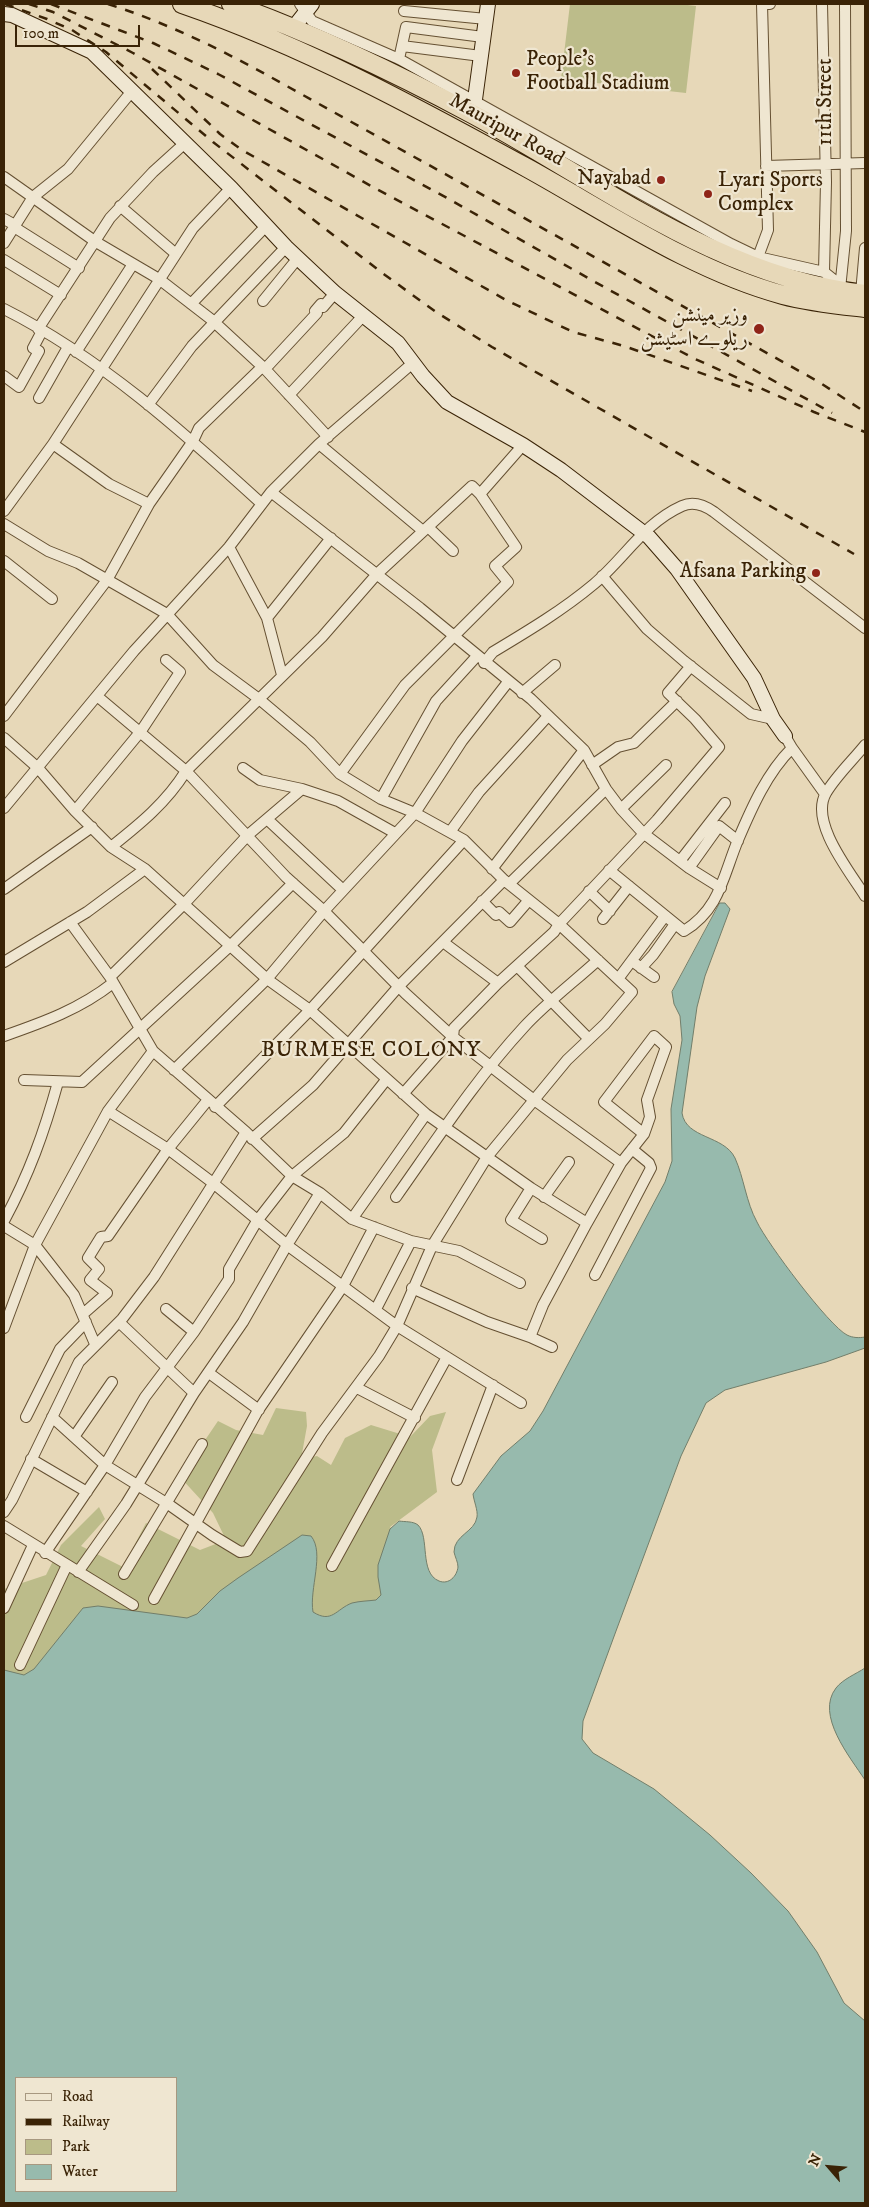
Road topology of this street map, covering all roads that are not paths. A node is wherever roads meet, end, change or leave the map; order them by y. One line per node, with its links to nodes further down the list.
1 (182, 4): 45 (highway, Mauripur Road)
2 (231, 4): 11 (highway, Mauripur Road)
3 (488, 4): 10 (street)
4 (770, 4): 22 (street)
5 (822, 4): 20 (street)
6 (845, 4): 21 (street, 11th Street)
7 (306, 6): 11 (street); 15 (street)
8 (404, 11): 10 (street)
9 (4, 14): 16 (street)
10 (486, 19): 12 (street)
11 (294, 27): 17 (highway, Mauripur Road)
12 (483, 37): 13 (street); 14 (street)
13 (402, 46): 14 (street); 15 (street)
14 (481, 56): 17 (street)
15 (399, 59): 17 (street)
16 (132, 91): 18 (street); 25 (street)
17 (474, 108): 35 (street); 42 (highway, Mauripur Road)
18 (185, 143): 24 (street); 26 (street)
19 (865, 163): 21 (street)
20 (826, 164): 21 (street); 22 (street); 40 (street)
21 (847, 164): 42 (street, 11th Street)
22 (766, 166): 35 (street)
23 (4, 177): 25 (street)
24 (230, 188): 29 (street); 34 (street)
25 (32, 197): 28 (street); 30 (street)
26 (120, 206): 30 (street); 34 (street)
27 (4, 219): 28 (street)
28 (14, 226): 31 (street); 39 (street)
29 (266, 226): 32 (street); 47 (street)
30 (96, 242): 38 (street); 39 (street)
31 (4, 243)
32 (286, 247): 36 (street); 50 (street)
33 (865, 248): 45 (street)
34 (176, 254): 41 (street)
35 (758, 256): 40 (street)
36 (298, 258): 43 (street); 46 (street)
37 (4, 260): 44 (street)
38 (133, 264): 41 (street); 52 (street)
39 (79, 268): 44 (street)
40 (824, 272): 42 (street)
41 (159, 279): 47 (street); 54 (street)
42 (840, 289): 45 (highway, Mauripur Road)
43 (335, 293): 49 (street); 55 (street)
44 (61, 295): 51 (street)
45 (864, 298)
46 (263, 301)
47 (191, 304): 50 (street)
48 (4, 309): 51 (street)
49 (363, 316): 53 (street); 57 (street)
50 (216, 323): 55 (street); 59 (street)
51 (40, 330): 52 (street); 56 (street)
52 (72, 349): 54 (street); 58 (street)
53 (414, 362): 60 (street); 64 (street)
54 (102, 368): 59 (street); 62 (street)
55 (263, 368): 57 (street); 61 (street)
56 (4, 376)
57 (289, 395): 60 (street)
58 (39, 398)
59 (148, 405): 61 (street)
60 (328, 437): 63 (street)
61 (193, 441): 67 (street); 68 (street)
62 (53, 444): 67 (street); 69 (street)
63 (319, 444): 65 (street); 71 (street)
64 (523, 445): 66 (street); 72 (street)
65 (271, 492): 68 (street); 73 (street)
66 (480, 494): 71 (street); 84 (street)
67 (148, 504): 79 (street)
68 (262, 504): 74 (street)
69 (4, 511)
70 (4, 524): 79 (street)
71 (425, 529): 75 (street); 77 (street)
72 (643, 533): 78 (street); 83 (street); 97 (street)
73 (331, 538): 77 (street); 82 (street)
74 (229, 547): 81 (street); 82 (street)
75 (453, 551)
76 (4, 561): 80 (street)
77 (377, 574): 84 (street); 89 (street)
78 (602, 576): 85 (street); 88 (street)
79 (107, 580): 81 (street); 95 (street)
80 (52, 599)
81 (167, 614): 92 (street); 93 (street)
82 (267, 618): 89 (street)
83 (865, 628)
84 (453, 636): 85 (street); 109 (street)
85 (481, 659): 90 (street); 113 (street)
86 (166, 660): 98 (street)
87 (555, 665): 91 (street)
88 (691, 666): 94 (street); 97 (street)
89 (282, 675): 93 (street)
90 (508, 682): 91 (street); 118 (street)
91 (522, 693): 96 (street)
92 (97, 696): 98 (street); 106 (street)
93 (260, 699): 108 (street); 109 (street)
94 (677, 701): 104 (street); 123 (street)
95 (4, 716)
96 (548, 716): 103 (street); 121 (street)
97 (773, 719): 99 (street)
98 (141, 731): 108 (street); 117 (street)
99 (785, 736): 102 (street)
100 (4, 738): 106 (street)
101 (865, 745): 112 (street)
102 (792, 748): 112 (street); 126 (street)
103 (584, 750): 104 (street); 131 (street)
104 (592, 765): 111 (street)
105 (666, 765): 116 (street)
106 (38, 768): 115 (street); 117 (street)
107 (243, 768): 110 (street)
108 (186, 771): 124 (street); 127 (street)
109 (340, 774): 113 (street)
110 (302, 789): 119 (street); 122 (street)
111 (606, 789): 116 (street); 133 (street)
112 (825, 794): 140 (street)
113 (381, 799): 118 (street)
114 (725, 803): 128 (street)
115 (4, 808)
116 (621, 809): 123 (street)
117 (75, 811): 120 (street)
118 (415, 813): 121 (street); 122 (street)
119 (267, 819): 124 (street); 138 (street)
120 (92, 827): 127 (street); 137 (street)
121 (450, 832): 125 (street)
122 (395, 833): 138 (street)
123 (644, 833): 128 (street); 132 (street)
124 (248, 835): 134 (street); 143 (street)
125 (464, 840): 131 (street); 151 (street)
126 (738, 841): 129 (street); 136 (street)
127 (111, 847): 130 (street)
128 (680, 861): 129 (street)
129 (689, 868): 136 (street)
130 (144, 869): 143 (street); 146 (street)
131 (492, 869): 133 (street)
132 (609, 870): 135 (street); 139 (street)
133 (507, 882): 141 (street); 142 (street)
134 (293, 884): 144 (street); 150 (street)
135 (629, 886): 139 (street); 145 (street)
136 (721, 888): 148 (street)
137 (4, 889)
138 (343, 890): 144 (street)
139 (589, 891): 147 (street)
140 (865, 896)
141 (529, 900): 142 (street); 147 (street)
142 (482, 901): 149 (street)
143 (184, 904): 150 (street); 160 (street)
144 (324, 911): 151 (street); 158 (street)
145 (665, 916): 148 (street); 153 (street)
146 (70, 922): 154 (street); 160 (street)
147 (559, 924): 152 (street); 155 (street)
148 (675, 924): 156 (street)
149 (443, 942): 161 (street); 162 (street)
150 (231, 946): 158 (street); 165 (street)
151 (364, 950): 162 (street); 164 (street)
152 (598, 960): 159 (street); 163 (street)
153 (632, 960): 156 (street); 159 (street)
154 (4, 962)
155 (518, 967): 161 (street); 163 (street)
156 (641, 968): 157 (street)
157 (654, 977)
158 (267, 979): 164 (street); 172 (street)
159 (618, 979): 168 (street)
160 (112, 980): 165 (street); 166 (street)
161 (498, 984): 167 (street)
162 (399, 986): 167 (street); 169 (street)
163 (552, 1002): 168 (street); 171 (street)
164 (310, 1010): 169 (street); 178 (street)
165 (140, 1027): 170 (street); 175 (street)
166 (4, 1036)
167 (453, 1037): 171 (street); 176 (street)
168 (588, 1038): 177 (street)
169 (348, 1044): 174 (street); 183 (street)
170 (153, 1051): 172 (street); 179 (street)
171 (490, 1066): 177 (street); 181 (street)
172 (174, 1070): 178 (street)
173 (24, 1080): 175 (street)
174 (386, 1080): 176 (street); 189 (street)
175 (58, 1082): 196 (street)
176 (403, 1094): 180 (street)
177 (534, 1100): 186 (street); 188 (street)
178 (211, 1104): 183 (street); 184 (street)
179 (108, 1111): 184 (street); 204 (street)
180 (426, 1114): 181 (street); 195 (street)
181 (444, 1129): 186 (street); 193 (street)
182 (644, 1134): 182 (street); 185 (street)
183 (249, 1136): 189 (street); 190 (street)
184 (168, 1149): 190 (street); 212 (street)
185 (632, 1149): 188 (street); 206 (street)
186 (487, 1157): 191 (street); 205 (street)
187 (569, 1162): 194 (street)
188 (621, 1163): 198 (street)
189 (292, 1176): 192 (street); 197 (street)
190 (213, 1183): 197 (street); 213 (street)
191 (531, 1188): 194 (street); 201 (street)
192 (320, 1193): 195 (street); 203 (street)
193 (396, 1197)
194 (544, 1197): 198 (street)
195 (352, 1219): 200 (street)
196 (4, 1221)
197 (256, 1221): 203 (street); 216 (street)
198 (587, 1223): 217 (street)
199 (4, 1226): 204 (street)
200 (374, 1227): 202 (street); 208 (street)
201 (542, 1238)
202 (411, 1241): 205 (street); 211 (street)
203 (287, 1244): 208 (street); 222 (street)
204 (35, 1245): 212 (street); 215 (street)
205 (432, 1246): 207 (street); 209 (street)
206 (595, 1275)
207 (520, 1283)
208 (343, 1286): 211 (street); 228 (street)
209 (412, 1288): 214 (street); 217 (street)
210 (166, 1309): 216 (street)
211 (376, 1309): 214 (street)
212 (85, 1318): 218 (street); 230 (street)
213 (118, 1322): 218 (street); 221 (street)
214 (397, 1326): 220 (street); 225 (street)
215 (4, 1328)
216 (194, 1332): 221 (street)
217 (530, 1337): 219 (street)
218 (95, 1344): 229 (street)
219 (552, 1347)
220 (448, 1357): 224 (street); 231 (street)
221 (167, 1368): 226 (street); 235 (street)
222 (209, 1373): 226 (street); 228 (street)
223 (112, 1382): 232 (street)
224 (493, 1385): 227 (street); 236 (street)
225 (358, 1388): 231 (street); 241 (street)
226 (194, 1393): 237 (street)
227 (521, 1402)
228 (259, 1410): 241 (street)
229 (52, 1416): 232 (street); 234 (street)
230 (26, 1417)
231 (415, 1418): 246 (street)
232 (74, 1437): 235 (street)
233 (202, 1444): 239 (street)
234 (31, 1459): 238 (street); 240 (street)
235 (105, 1464): 237 (street); 238 (street)
236 (457, 1480)
237 (137, 1485): 239 (street); 247 (street)
238 (87, 1492): 244 (street)
239 (168, 1504): 241 (street); 248 (street)
240 (4, 1512)
241 (195, 1523): 249 (street)
242 (4, 1526): 243 (street)
243 (33, 1545): 244 (street); 251 (street)
244 (45, 1553): 245 (street)
245 (67, 1565): 247 (street); 252 (street)
246 (332, 1566)
247 (78, 1572): 250 (street)
248 (124, 1574)
249 (154, 1599)
250 (133, 1605)
251 (4, 1608)
252 (20, 1665)

